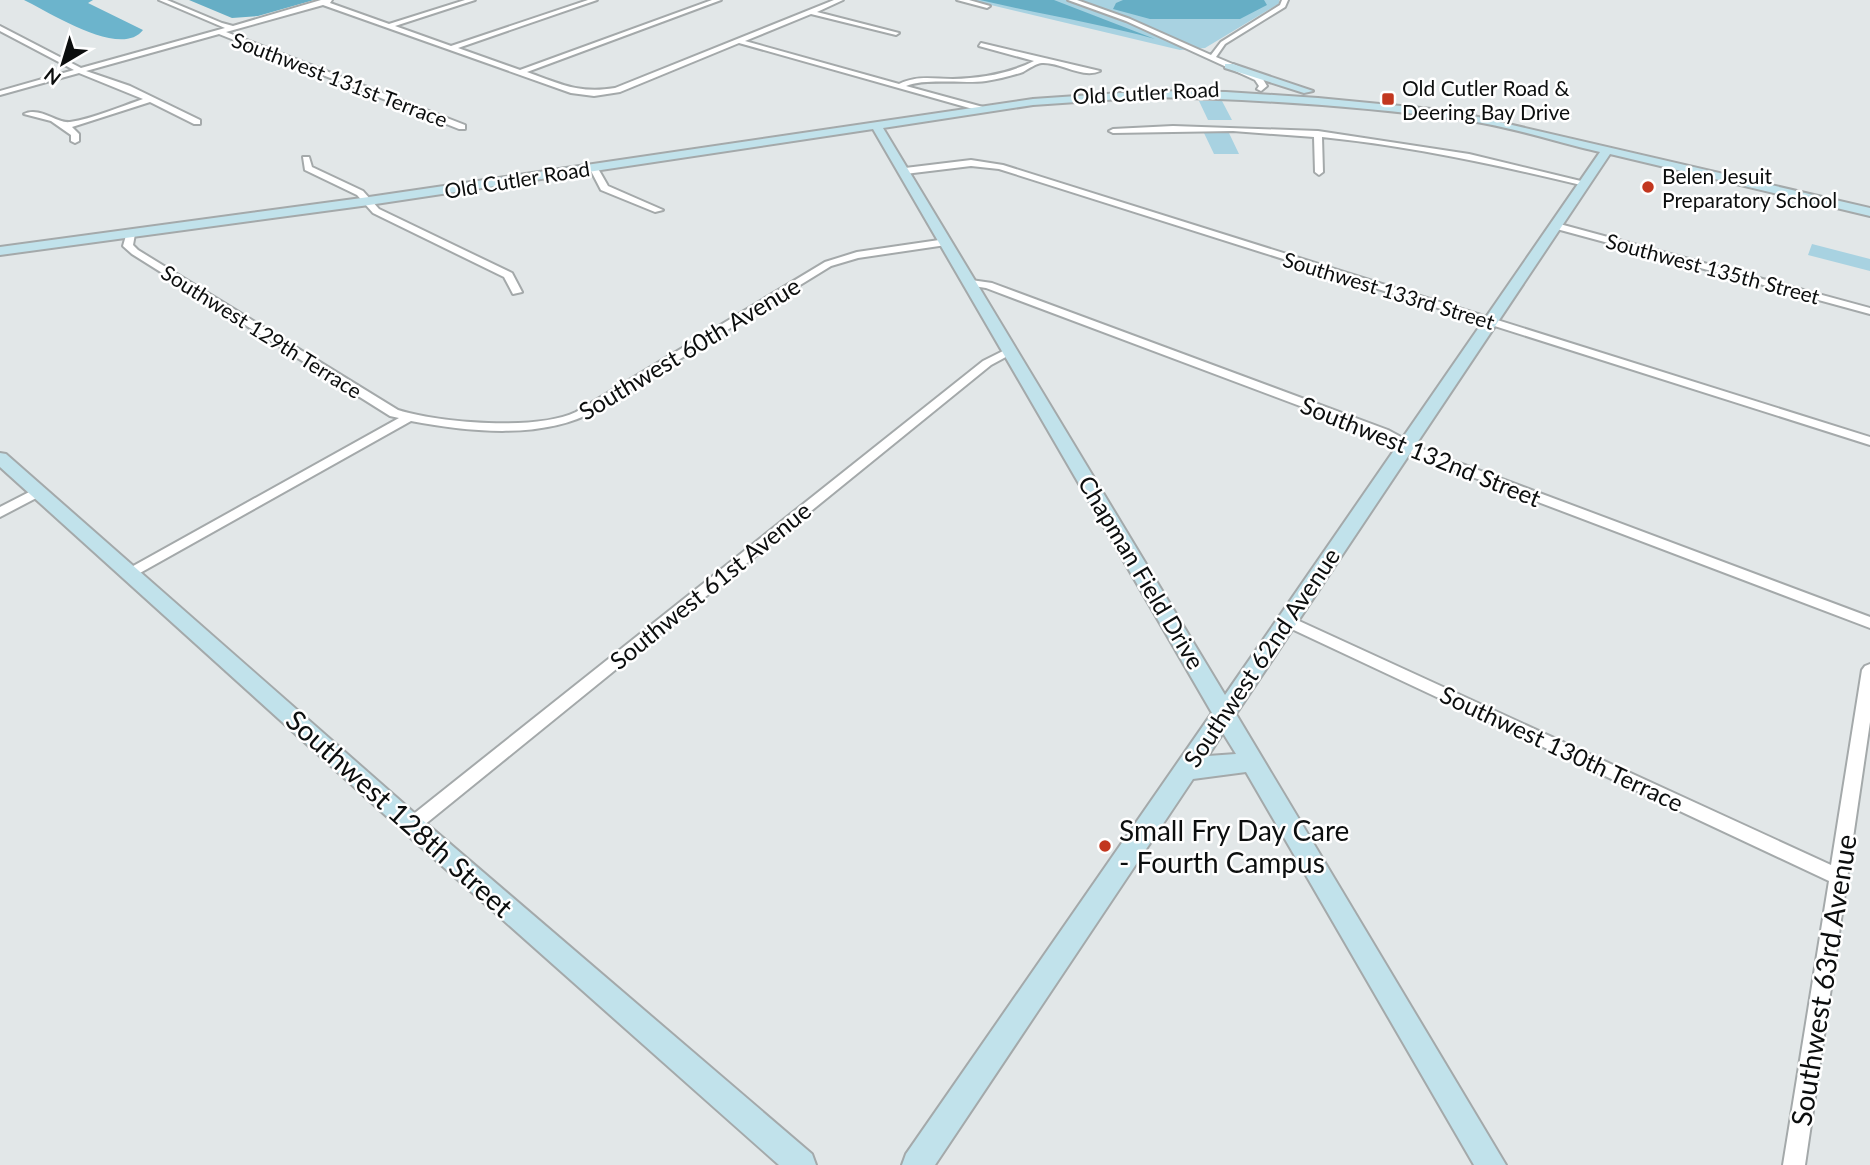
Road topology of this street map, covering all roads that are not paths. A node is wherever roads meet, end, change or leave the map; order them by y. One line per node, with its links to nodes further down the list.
1 (162, 0): 15 (street)
2 (178, 0): 15 (street)
3 (332, 0): 11 (street)
4 (471, 0): 14 (street)
5 (594, 0): 21 (street)
6 (718, 0): 27 (street)
7 (840, 0): 13 (street)
8 (960, 0): 12 (street)
9 (1071, 0): 22 (street)
10 (1285, 0): 22 (street)
11 (321, 2): 14 (street); 15 (street)
12 (987, 6)
13 (810, 12): 18 (street); 19 (street)
14 (388, 26): 21 (street)
15 (232, 27): 17 (street)
16 (0, 28): 25 (street)
17 (217, 32): 25 (street); 46 (street, Southwest 131st Terrace)
18 (897, 33)
19 (738, 41): 27 (street); 29 (street)
20 (981, 45): 23 (street)
21 (451, 48): 27 (street)
22 (1212, 58): 24 (street)
23 (1041, 61): 26 (street); 28 (street)
24 (1229, 66): 30 (main road); 32 (main road); 34 (street)
25 (80, 70): 33 (street); 35 (street)
26 (1096, 71)
27 (520, 72)
28 (936, 80): 29 (street); 31 (street)
29 (898, 87): 31 (street)
30 (1205, 87): 34 (main road, Old Cutler Road); 37 (main road, Old Cutler Road)
31 (908, 89): 36 (street); 38 (street)
32 (1309, 92): 34 (main road); 42 (main road)
33 (0, 93)
34 (1261, 93): 37 (main road, Old Cutler Road); 42 (main road)
35 (152, 99): 43 (street); 45 (street)
36 (937, 102): 39 (street); 41 (street)
37 (1033, 102): 38 (main road, Old Cutler Road)
38 (980, 109): 39 (main road, Old Cutler Road)
39 (962, 112): 41 (main road, Old Cutler Road)
40 (29, 114): 45 (street)
41 (941, 115): 44 (main road, Old Cutler Road)
42 (1462, 117): 50 (main road)
43 (197, 122)
44 (876, 125): 52 (main road, Old Cutler Road); 53 (main road, Chapman Field Drive)
45 (67, 126): 49 (street)
46 (462, 127)
47 (1113, 131): 48 (street)
48 (1318, 134): 54 (street); 55 (street)
49 (75, 141)
50 (1607, 150): 55 (street, Southwest 62nd Avenue); 58 (main road)
51 (306, 159): 56 (street)
52 (593, 167): 56 (main road, Old Cutler Road); 57 (street)
53 (905, 171): 61 (main road, Chapman Field Drive); 66 (street, Southwest 133rd Street)
54 (1319, 172)
55 (1586, 183): 59 (street, Southwest 62nd Avenue)
56 (369, 201): 60 (main road, Old Cutler Road); 64 (street)
57 (658, 210)
58 (1870, 212)
59 (1556, 226): 65 (street, Southwest 135th Street); 66 (street, Southwest 62nd Avenue)
60 (130, 234): 62 (main road, Old Cutler Road); 68 (street, Southwest 129th Terrace)
61 (946, 242): 63 (main road, Chapman Field Drive); 68 (street, Southwest 60th Avenue)
62 (0, 251)
63 (971, 283): 67 (main road, Chapman Field Drive); 70 (street, Southwest 132nd Street)
64 (517, 292)
65 (1870, 311)
66 (1490, 321): 69 (street, Southwest 133rd Street); 70 (street, Southwest 62nd Avenue)
67 (1011, 350): 78 (main road, Chapman Field Drive); 81 (street, Southwest 61st Avenue)
68 (408, 418): 74 (street)
69 (1870, 441)
70 (1406, 445): 75 (street, Southwest 62nd Avenue); 76 (street, Southwest 132nd Street)
71 (0, 458): 72 (main road, Southwest 128th Street)
72 (37, 492): 73 (street); 74 (main road, Southwest 128th Street)
73 (0, 513)
74 (131, 573): 81 (main road, Southwest 128th Street)
75 (1286, 620): 78 (street, Southwest 62nd Avenue); 82 (street, Southwest 130th Terrace)
76 (1870, 623)
77 (1870, 670): 82 (street, Southwest 63rd Avenue)
78 (1224, 711): 79 (main road, Chapman Field Drive); 80 (main road, Southwest 62nd Avenue)
79 (1253, 762): 80 (main road); 85 (main road, Chapman Field Drive)
80 (1184, 771): 84 (main road, Southwest 62nd Avenue)
81 (412, 825): 83 (main road, Southwest 128th Street)
82 (1839, 877): 86 (street, Southwest 63rd Avenue)
83 (801, 1165)
84 (918, 1165)
85 (1491, 1165)
86 (1794, 1165)

